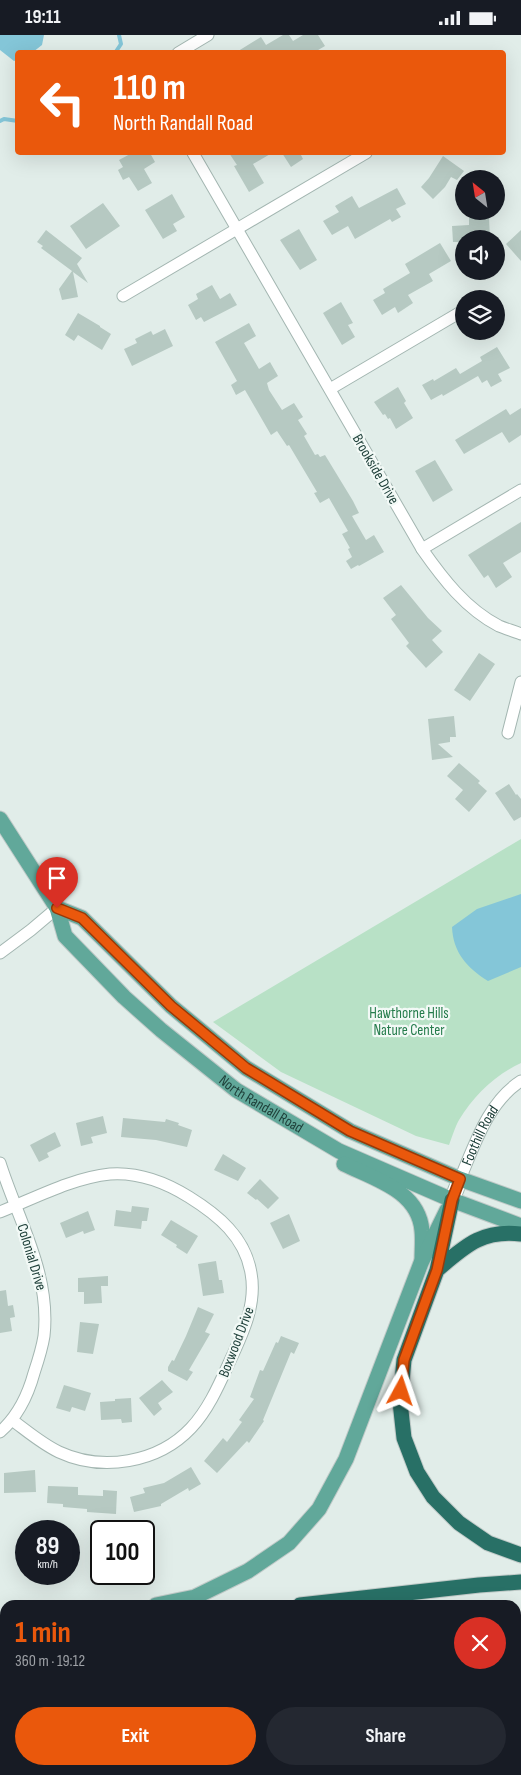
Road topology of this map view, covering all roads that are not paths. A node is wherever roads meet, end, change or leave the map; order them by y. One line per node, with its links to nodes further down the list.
1 (208, 35): 2 (street)
2 (183, 50)
3 (193, 155): 5 (street, Brookside Drive)
4 (363, 155): 5 (street)
5 (237, 230): 6 (street); 8 (street, Brookside Drive)
6 (123, 296)
7 (455, 316): 8 (street)
8 (330, 389): 10 (street, Brookside Drive)
9 (521, 490): 10 (street)
10 (422, 549): 11 (street, Brookside Drive)
11 (521, 634)
12 (521, 682): 13 (street)
13 (508, 733)
14 (0, 819): 15 (main road, North Randall Road)
15 (57, 908): 16 (street); 18 (main road, North Randall Road); 20 (main road, North Randall Road)
16 (0, 953)
17 (521, 1081): 20 (street, Foothill Road)
18 (298, 1127): 21 (main road, North Randall Road); 27 (main road)
19 (0, 1163): 23 (street, Colonial Drive)
20 (460, 1179): 21 (street, Foothill Road); 22 (main road, North Randall Road)
21 (452, 1200): 25 (main road, North Randall Road); 27 (main road); 28 (highway)
22 (521, 1201)
23 (16, 1206): 24 (street, Boxwood Drive); 29 (street, Colonial Drive); 29 (street, Boxwood Drive)
24 (0, 1212)
25 (521, 1226)
26 (521, 1234): 28 (highway)
27 (422, 1263): 33 (main road)
28 (437, 1270): 31 (highway)
29 (12, 1420): 30 (street, Colonial Drive)
30 (0, 1432)
31 (521, 1555)
32 (521, 1583): 34 (highway)
33 (180, 1600)
34 (345, 1600)

